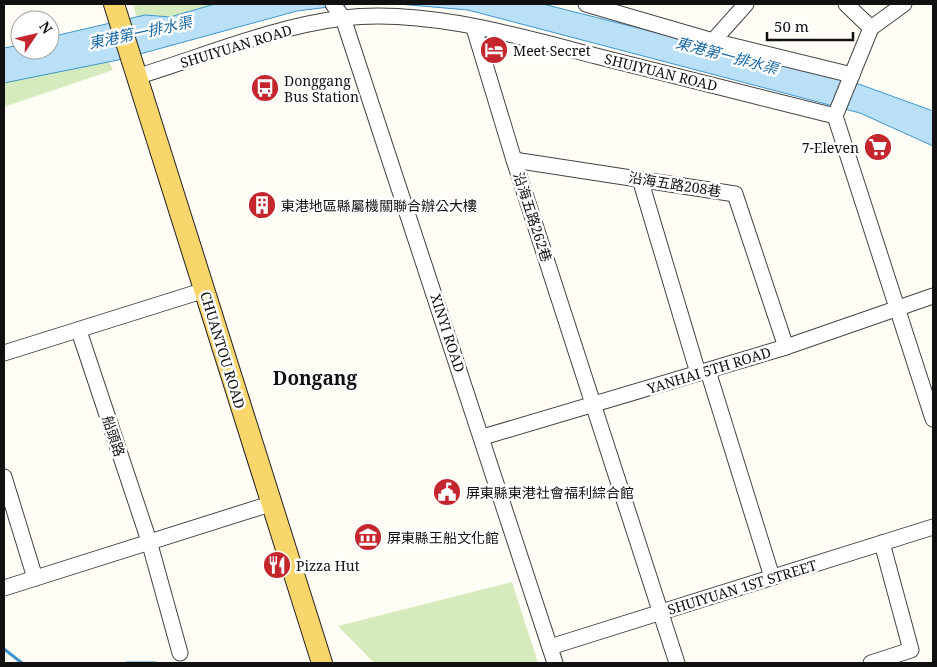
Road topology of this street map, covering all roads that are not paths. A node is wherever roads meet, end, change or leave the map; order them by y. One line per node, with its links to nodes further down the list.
1 (114, 4): 11 (main road, CHUANTOU ROAD)
2 (334, 4): 7 (street, XINYI ROAD)
3 (586, 4): 10 (street)
4 (746, 4): 10 (street)
5 (846, 4): 9 (street)
6 (904, 4): 9 (street)
7 (344, 18): 8 (street, SHUIYUAN ROAD); 11 (street, SHUIYUAN ROAD); 25 (street, XINYI ROAD)
8 (474, 28): 13 (street, SHUIYUAN ROAD); 14 (street, 沿海五路262巷)
9 (871, 28): 12 (street)
10 (713, 41): 12 (street)
11 (136, 77): 16 (main road, CHUANTOU ROAD)
12 (851, 77): 13 (street)
13 (835, 116): 18 (street)
14 (514, 160): 15 (street, 沿海五路208巷); 23 (street, 沿海五路262巷)
15 (640, 179): 20 (street, 沿海五路208巷); 22 (street)
16 (205, 290): 19 (street); 27 (main road, CHUANTOU ROAD)
17 (933, 296): 18 (street, YANHAI 5TH ROAD)
18 (896, 308): 20 (street, YANHAI 5TH ROAD); 24 (street)
19 (79, 331): 21 (street); 29 (street, 船頭路)
20 (786, 347): 22 (street, YANHAI 5TH ROAD)
21 (4, 353)
22 (703, 372): 23 (street, YANHAI 5TH ROAD); 31 (street)
23 (595, 405): 25 (street, YANHAI 5TH ROAD); 34 (street, 沿海五路262巷)
24 (933, 419)
25 (482, 437): 35 (street, XINYI ROAD)
26 (4, 477): 32 (street)
27 (270, 504): 29 (street); 37 (main road, CHUANTOU ROAD)
28 (933, 527): 30 (street, SHUIYUAN 1ST STREET)
29 (149, 541): 32 (street); 36 (street, 船頭路)
30 (882, 543): 31 (street, SHUIYUAN 1ST STREET); 40 (street)
31 (772, 577): 34 (street, SHUIYUAN 1ST STREET)
32 (35, 578): 33 (street)
33 (4, 588)
34 (662, 612): 35 (street, SHUIYUAN 1ST STREET); 39 (street, 沿海五路262巷)
35 (550, 647): 38 (street, XINYI ROAD)
36 (180, 653)
37 (319, 655)
38 (555, 663)
39 (677, 663)
40 (872, 663)

